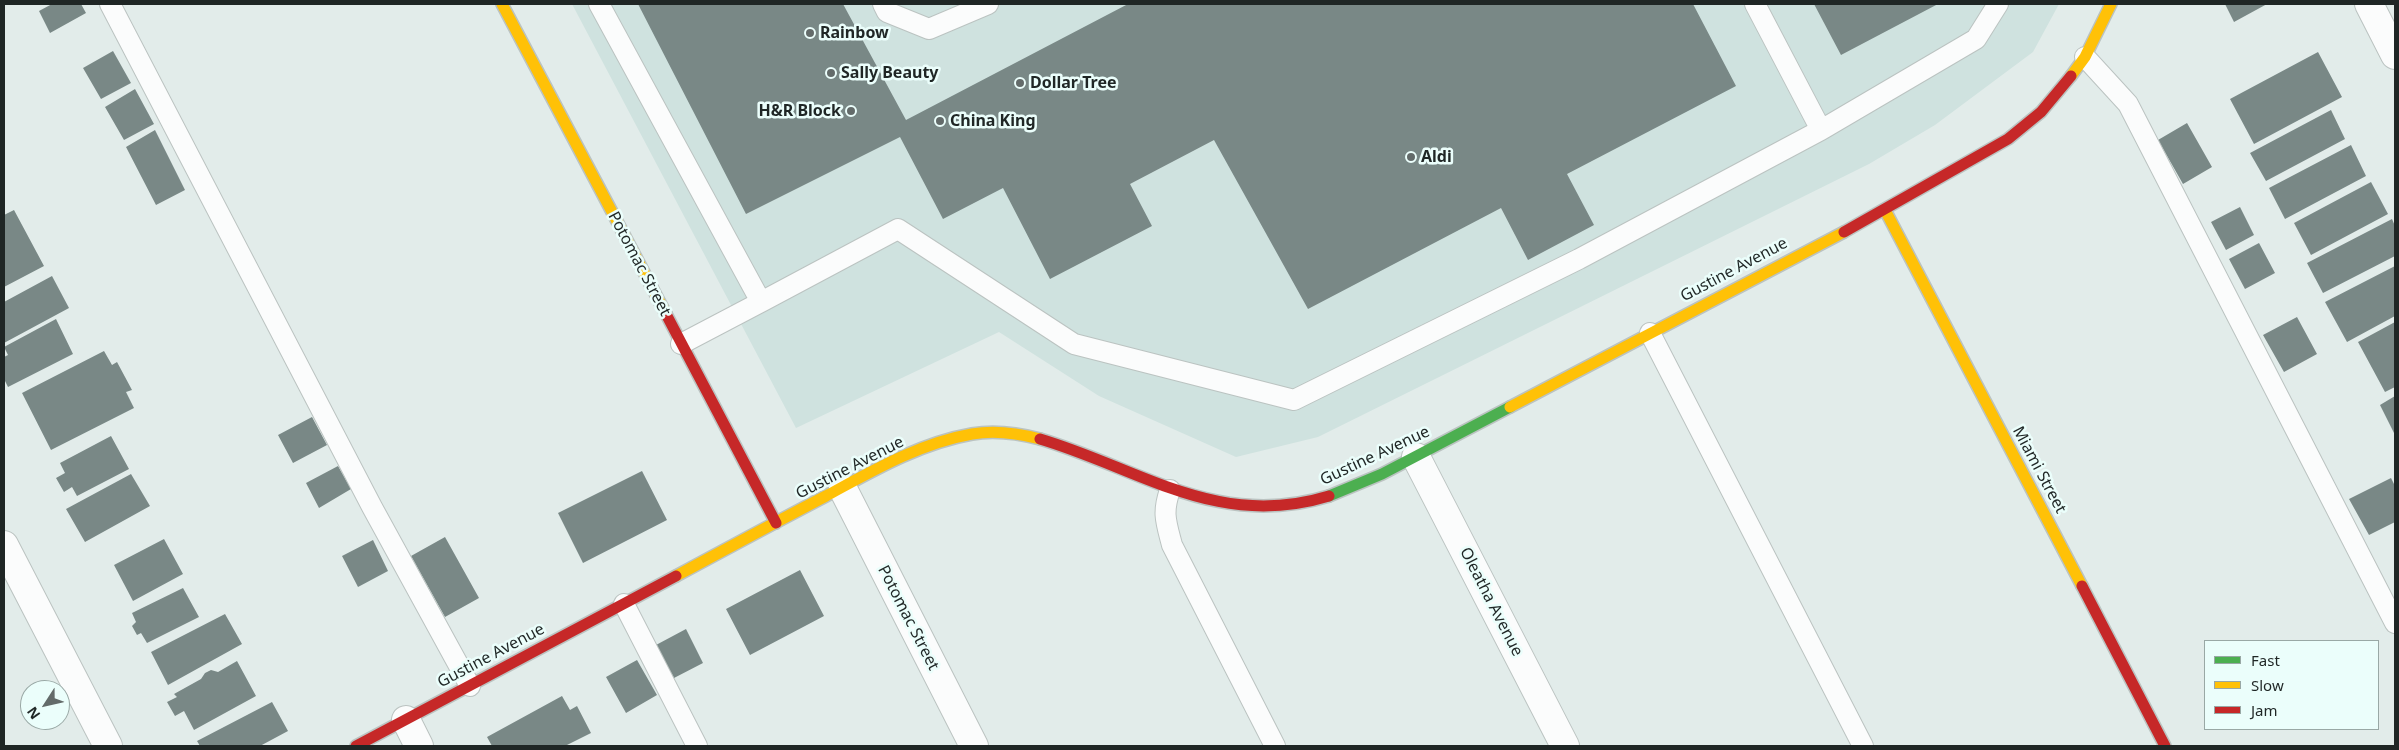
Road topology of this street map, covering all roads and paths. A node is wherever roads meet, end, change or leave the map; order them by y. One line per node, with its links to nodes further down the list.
1 (110, 4): 24 (lane)
2 (502, 4): 16 (street, Potomac Street)
3 (599, 4): 14 (lane)
4 (883, 4): 5 (lane)
5 (988, 4)
6 (1755, 4): 12 (lane)
7 (1998, 4): 12 (lane)
8 (2111, 4): 11 (street, Gustine Avenue)
9 (2369, 4): 10 (street)
10 (2395, 54)
11 (2085, 57): 13 (street, Gustine Avenue); 23 (lane)
12 (1821, 130): 14 (lane)
13 (1885, 210): 15 (street, Gustine Avenue); 34 (street, Miami Street)
14 (761, 302): 16 (lane)
15 (1650, 332): 17 (street, Gustine Avenue); 33 (lane)
16 (681, 344): 20 (street, Potomac Street)
17 (1416, 457): 19 (street, Gustine Avenue); 32 (street, Oleatha Avenue)
18 (842, 489): 19 (street, Gustine Avenue); 20 (street, Gustine Avenue); 30 (street, Potomac Street)
19 (1170, 490): 31 (lane)
20 (776, 523): 22 (street, Gustine Avenue)
21 (4, 545): 26 (street)
22 (624, 604): 24 (street, Gustine Avenue); 29 (lane)
23 (2395, 623)
24 (470, 686): 25 (street, Gustine Avenue)
25 (406, 720): 27 (street, Gustine Avenue); 28 (street)
26 (108, 746)
27 (356, 746)
28 (419, 746)
29 (697, 746)
30 (974, 746)
31 (1274, 746)
32 (1566, 746)
33 (1863, 746)
34 (2165, 746)

